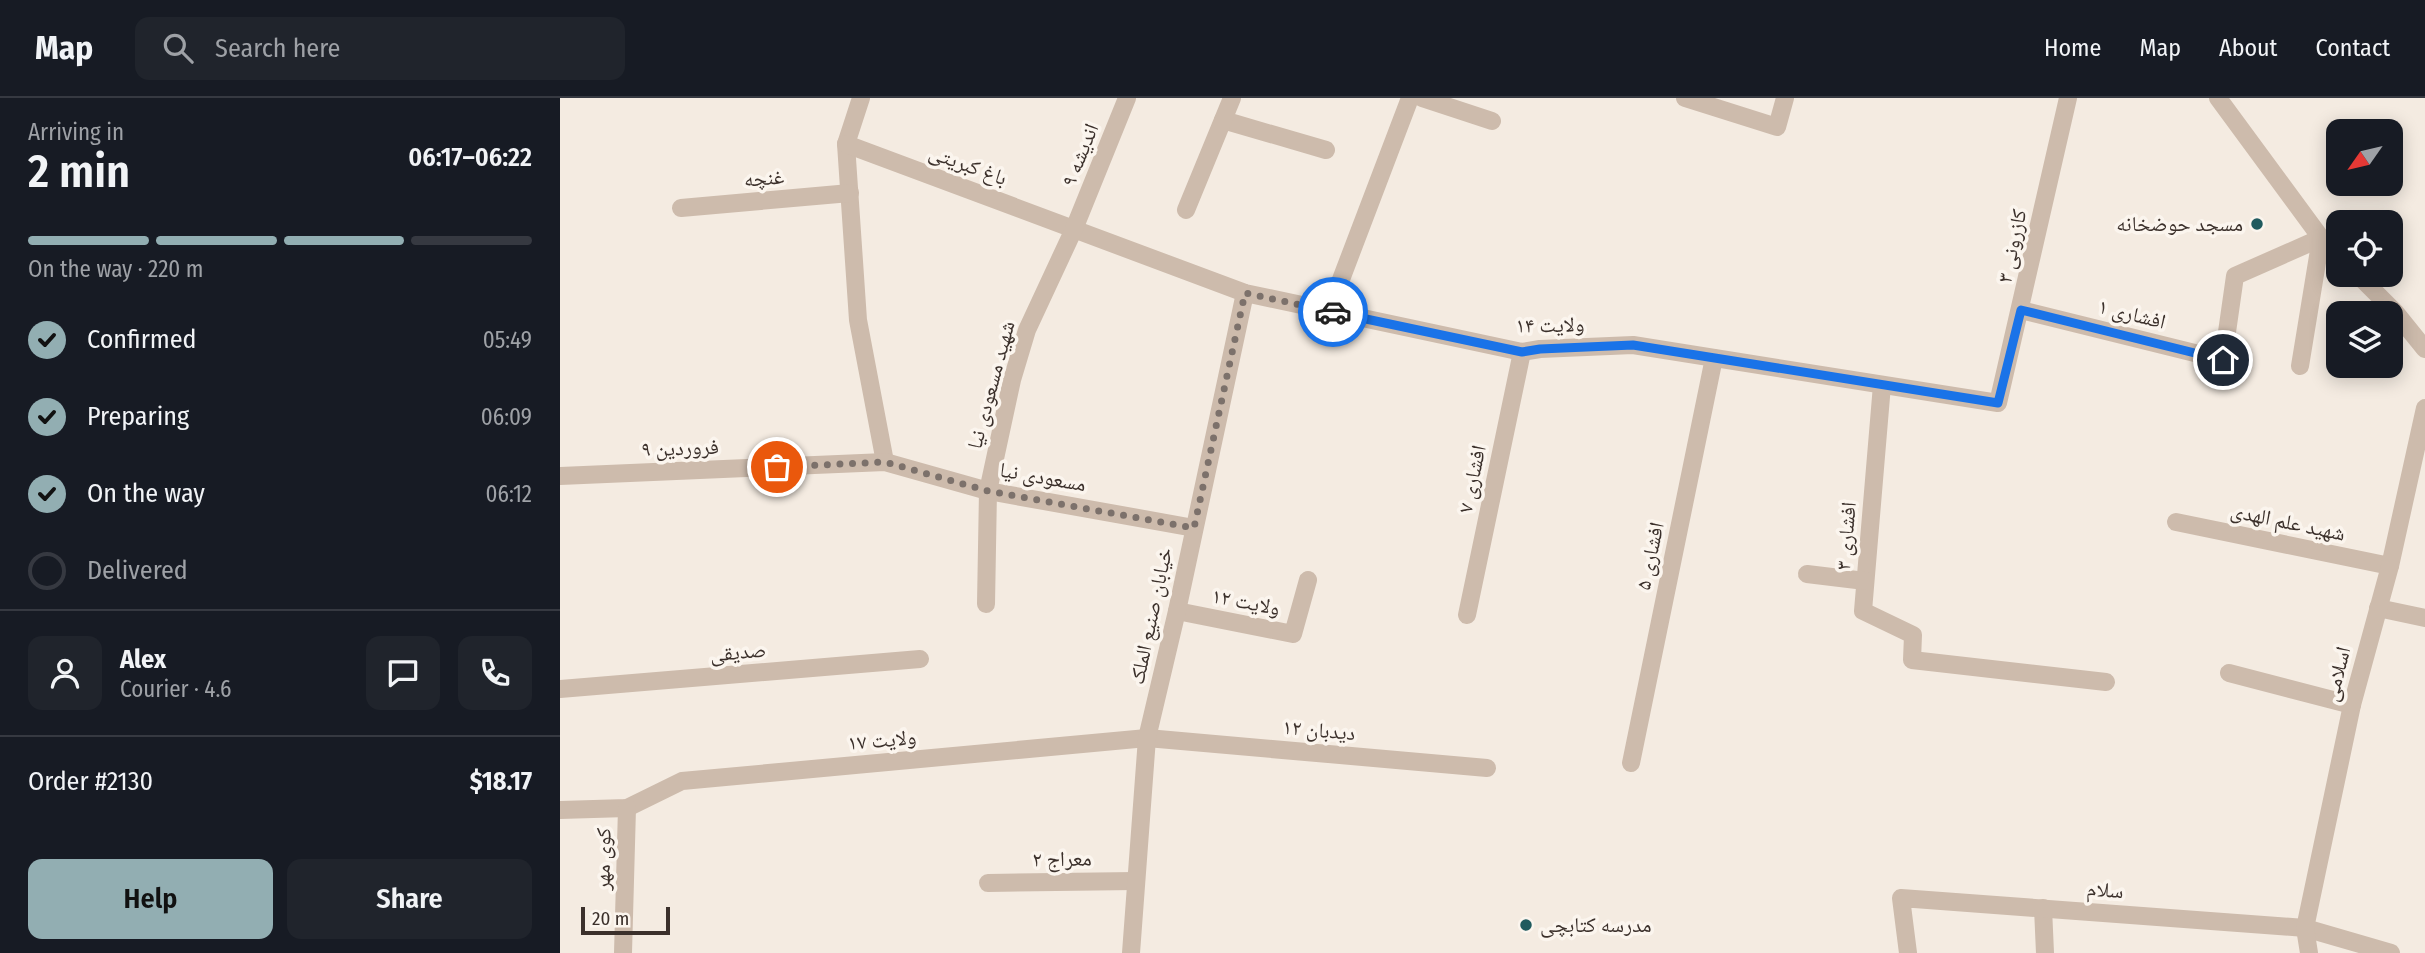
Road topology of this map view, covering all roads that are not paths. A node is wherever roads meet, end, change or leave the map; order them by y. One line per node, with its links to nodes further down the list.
1 (861, 98): 12 (street)
2 (1127, 98): 17 (street, اندیشه ۹)
3 (1232, 98): 10 (street)
4 (1410, 98): 23 (street)
5 (1423, 98): 11 (street)
6 (1685, 98): 7 (street)
7 (1785, 98)
8 (2068, 98): 22 (street, کازرونی ۳)
9 (2218, 98): 18 (street)
10 (1223, 120): 13 (street); 16 (street)
11 (1492, 121)
12 (846, 144): 14 (street); 17 (street, باغ کبریتی)
13 (1326, 150)
14 (850, 194): 15 (street, غنچه); 31 (street)
15 (681, 208)
16 (1186, 210)
17 (1074, 229): 21 (street, ولایت ۱۴); 33 (street, شهید مسعودی نیا)
18 (2321, 238): 19 (street); 22 (street, افشاری ۱); 27 (street)
19 (2326, 243)
20 (2370, 287): 24 (street)
21 (1245, 293): 23 (street, ولایت ۱۴); 35 (street, خیابان صنیع الملک)
22 (2021, 310): 29 (street, کازرونی ۳)
23 (1329, 311): 25 (street, ولایت ۱۴)
24 (2425, 349)
25 (1522, 352): 26 (street, ولایت ۱۴); 43 (street, افشاری ۷)
26 (1714, 358): 28 (street, ولایت ۱۴); 51 (street, افشاری ۵)
27 (2300, 366)
28 (1882, 385): 29 (street, ولایت ۱۴); 39 (street, افشاری ۳)
29 (1998, 403)
30 (2425, 408): 36 (street, اسلامی)
31 (885, 462): 32 (street, فروردین ۹); 33 (street, مسعودی نیا)
32 (560, 476)
33 (988, 491): 35 (street, مسعودی نیا); 40 (street, شهید مسعودی نیا)
34 (2176, 522): 36 (street, شهید علم الهدی)
35 (1194, 528): 42 (street, خیابان صنیع الملک)
36 (2390, 566): 41 (street, اسلامی)
37 (1807, 574): 39 (street)
38 (1308, 580): 42 (street, ولایت ۱۲)
39 (1865, 581): 47 (street, افشاری ۳)
40 (986, 604)
41 (2378, 608): 44 (street); 49 (street, اسلامی)
42 (1177, 611): 50 (street, خیابان صنیع الملک)
43 (1467, 615)
44 (2425, 618)
45 (920, 659): 48 (street, صدیقی)
46 (2229, 673): 49 (street)
47 (2106, 682)
48 (560, 690)
49 (2352, 705): 58 (street, اسلامی)
50 (1147, 738): 52 (street, دیدبان ۱۲); 53 (street, ولایت ۱۷); 55 (street, خیابان صنیع الملک)
51 (1631, 763)
52 (1487, 768)
53 (627, 808): 54 (street); 59 (street, کوی مهر)
54 (560, 810)
55 (1136, 881): 56 (street, معراج ۲); 60 (street, خیابان صنیع الملک)
56 (988, 883)
57 (2043, 908): 58 (street, سلام); 61 (street, سلام); 62 (street)
58 (2305, 929): 63 (street, اسلامی); 64 (street, سلام)
59 (623, 953)
60 (1131, 953)
61 (1908, 953)
62 (2045, 953)
63 (2309, 953)
64 (2391, 953)

